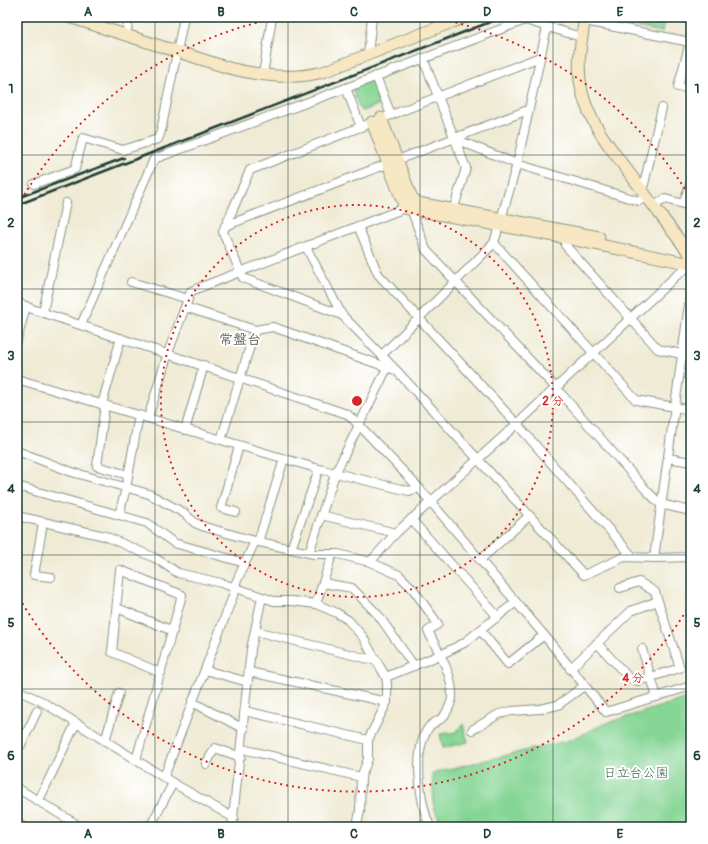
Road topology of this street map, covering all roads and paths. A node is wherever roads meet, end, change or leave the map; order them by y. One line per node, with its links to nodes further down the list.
1 (69, 17): 9 (street)
2 (129, 17): 9 (street)
3 (184, 17): 11 (street)
4 (272, 17): 15 (street)
5 (372, 17): 12 (street)
6 (465, 17): 12 (street)
7 (585, 19): 10 (street); 18 (street)
8 (547, 27): 10 (street); 13 (street); 14 (street)
9 (126, 36): 11 (street)
10 (581, 37): 29 (street)
11 (177, 51): 15 (street); 28 (street)
12 (368, 55): 15 (street)
13 (540, 57): 19 (street); 21 (street)
14 (423, 58): 16 (street); 19 (street)
15 (263, 75)
16 (376, 76): 17 (street); 22 (street)
17 (346, 88): 23 (street); 54 (street)
18 (691, 90)
19 (439, 96): 22 (street); 24 (street)
20 (662, 108): 29 (street)
21 (528, 110): 24 (street); 26 (street)
22 (382, 119): 23 (street); 25 (street)
23 (361, 127): 35 (street)
24 (455, 139): 25 (street); 26 (street); 33 (street)
25 (393, 162): 32 (street); 35 (street)
26 (517, 164): 29 (street); 34 (street)
27 (691, 182): 31 (street)
28 (34, 184)
29 (643, 192): 31 (street)
30 (66, 203): 50 (street)
31 (654, 206): 40 (street)
32 (411, 207): 33 (street); 36 (street); 43 (street)
33 (453, 213): 34 (street)
34 (500, 222): 37 (street); 38 (street)
35 (225, 226): 42 (street)
36 (358, 226): 39 (street); 52 (street)
37 (567, 234): 40 (street); 41 (street); 53 (street)
38 (494, 243): 43 (street); 59 (street)
39 (306, 247): 42 (street); 51 (street)
40 (691, 257)
41 (691, 265): 53 (street)
42 (240, 272): 46 (street); 51 (street)
43 (456, 281): 52 (street); 68 (street)
44 (131, 282): 46 (street)
45 (691, 290): 60 (street)
46 (188, 299): 49 (street)
47 (17, 302): 48 (street)
48 (26, 306): 50 (street); 57 (street)
49 (185, 307): 55 (street); 58 (street)
50 (43, 312): 54 (street)
51 (342, 315): 61 (street)
52 (418, 318): 61 (street); 75 (street)
53 (631, 318): 59 (street); 60 (street)
54 (81, 325): 56 (street)
55 (255, 330): 64 (street); 66 (street)
56 (121, 338): 58 (street); 69 (street)
57 (17, 340)
58 (168, 353): 63 (street); 73 (street)
59 (593, 353): 68 (street); 70 (street)
60 (682, 354): 62 (street); 70 (street)
61 (382, 355): 65 (street)
62 (691, 356)
63 (204, 365): 66 (street); 76 (street)
64 (387, 368): 65 (street); 74 (street)
65 (396, 370): 82 (street)
66 (241, 378): 74 (street); 77 (street)
67 (17, 379): 69 (street)
68 (555, 387): 75 (street); 91 (street)
69 (103, 405): 72 (street); 86 (street)
70 (675, 407): 71 (street); 80 (street)
71 (691, 410)
72 (139, 415): 73 (street); 86 (street)
73 (148, 418): 76 (street)
74 (358, 424): 85 (street); 89 (street)
75 (517, 424): 82 (street); 105 (street)
76 (185, 430): 77 (street)
77 (221, 440): 78 (street)
78 (239, 446): 81 (street); 93 (street)
79 (17, 451): 88 (street)
80 (668, 458): 83 (street); 91 (street)
81 (284, 459): 84 (street); 101 (street)
82 (478, 460): 90 (street); 97 (street)
83 (691, 462)
84 (319, 469): 85 (street); 102 (street)
85 (334, 474): 89 (street); 95 (street)
86 (128, 475): 88 (street)
87 (17, 486): 94 (street)
88 (126, 488): 94 (street); 101 (street)
89 (419, 488): 90 (street)
90 (431, 502): 98 (street); 108 (street)
91 (660, 504): 92 (street); 107 (street)
92 (691, 511)
93 (236, 512)
94 (119, 515): 110 (street)
95 (321, 515): 100 (street); 103 (street)
96 (17, 516): 99 (street)
97 (529, 516): 105 (street); 108 (street)
98 (411, 519): 100 (street); 120 (street)
99 (43, 523): 111 (street); 113 (street)
100 (396, 533): 109 (street)
101 (256, 541): 102 (street); 110 (street)
102 (291, 549): 103 (street)
103 (309, 553): 104 (street)
104 (332, 554): 109 (street); 112 (street)
105 (632, 556): 107 (street)
106 (691, 557): 107 (street)
107 (654, 558)
108 (480, 560): 117 (street)
109 (370, 562): 127 (street)
110 (245, 563): 113 (street)
111 (51, 577)
112 (323, 583): 118 (street); 129 (street)
113 (235, 588): 115 (street); 131 (street)
114 (620, 588): 116 (street)
115 (262, 597): 118 (street); 122 (street)
116 (658, 601): 125 (street); 135 (street)
117 (516, 602): 120 (street); 124 (street)
118 (316, 604): 128 (street)
119 (117, 608): 121 (street); 121 (street); 133 (street)
120 (498, 617): 123 (street)
121 (173, 631): 133 (street)
122 (255, 631): 128 (street); 132 (street)
123 (481, 631): 124 (street); 127 (street)
124 (544, 635): 130 (street)
125 (597, 643): 130 (street); 135 (street)
126 (642, 650): 135 (street)
127 (440, 655): 129 (street); 167 (street)
128 (377, 661): 134 (street)
129 (414, 666): 134 (street)
130 (570, 669): 137 (street)
131 (205, 670): 136 (street); 142 (street)
132 (249, 672): 136 (street); 143 (street)
133 (161, 673): 153 (street)
134 (386, 677): 143 (street)
135 (651, 677): 141 (street)
136 (248, 682): 145 (street)
137 (584, 686): 141 (street); 148 (street)
138 (691, 686): 141 (street)
139 (17, 690): 146 (street)
140 (119, 693): 150 (street)
141 (657, 697)
142 (192, 702): 147 (street); 155 (street)
143 (387, 702): 149 (street)
144 (36, 711): 151 (street)
145 (245, 711): 147 (street); 149 (street)
146 (76, 723): 150 (street); 159 (street)
147 (244, 729): 152 (street)
148 (472, 730)
149 (368, 740): 156 (street)
150 (105, 741): 153 (street)
151 (17, 749)
152 (242, 753): 154 (street); 156 (street); 160 (street)
153 (136, 760): 155 (street)
154 (206, 764)
155 (164, 777): 157 (street)
156 (361, 777): 162 (street)
157 (173, 783): 160 (street); 165 (street)
158 (17, 788): 159 (street)
159 (39, 800): 164 (street)
160 (234, 818): 166 (street)
161 (17, 823): 163 (street)
162 (357, 826)
163 (24, 827)
164 (81, 827)
165 (150, 827)
166 (232, 827)
167 (430, 827)

